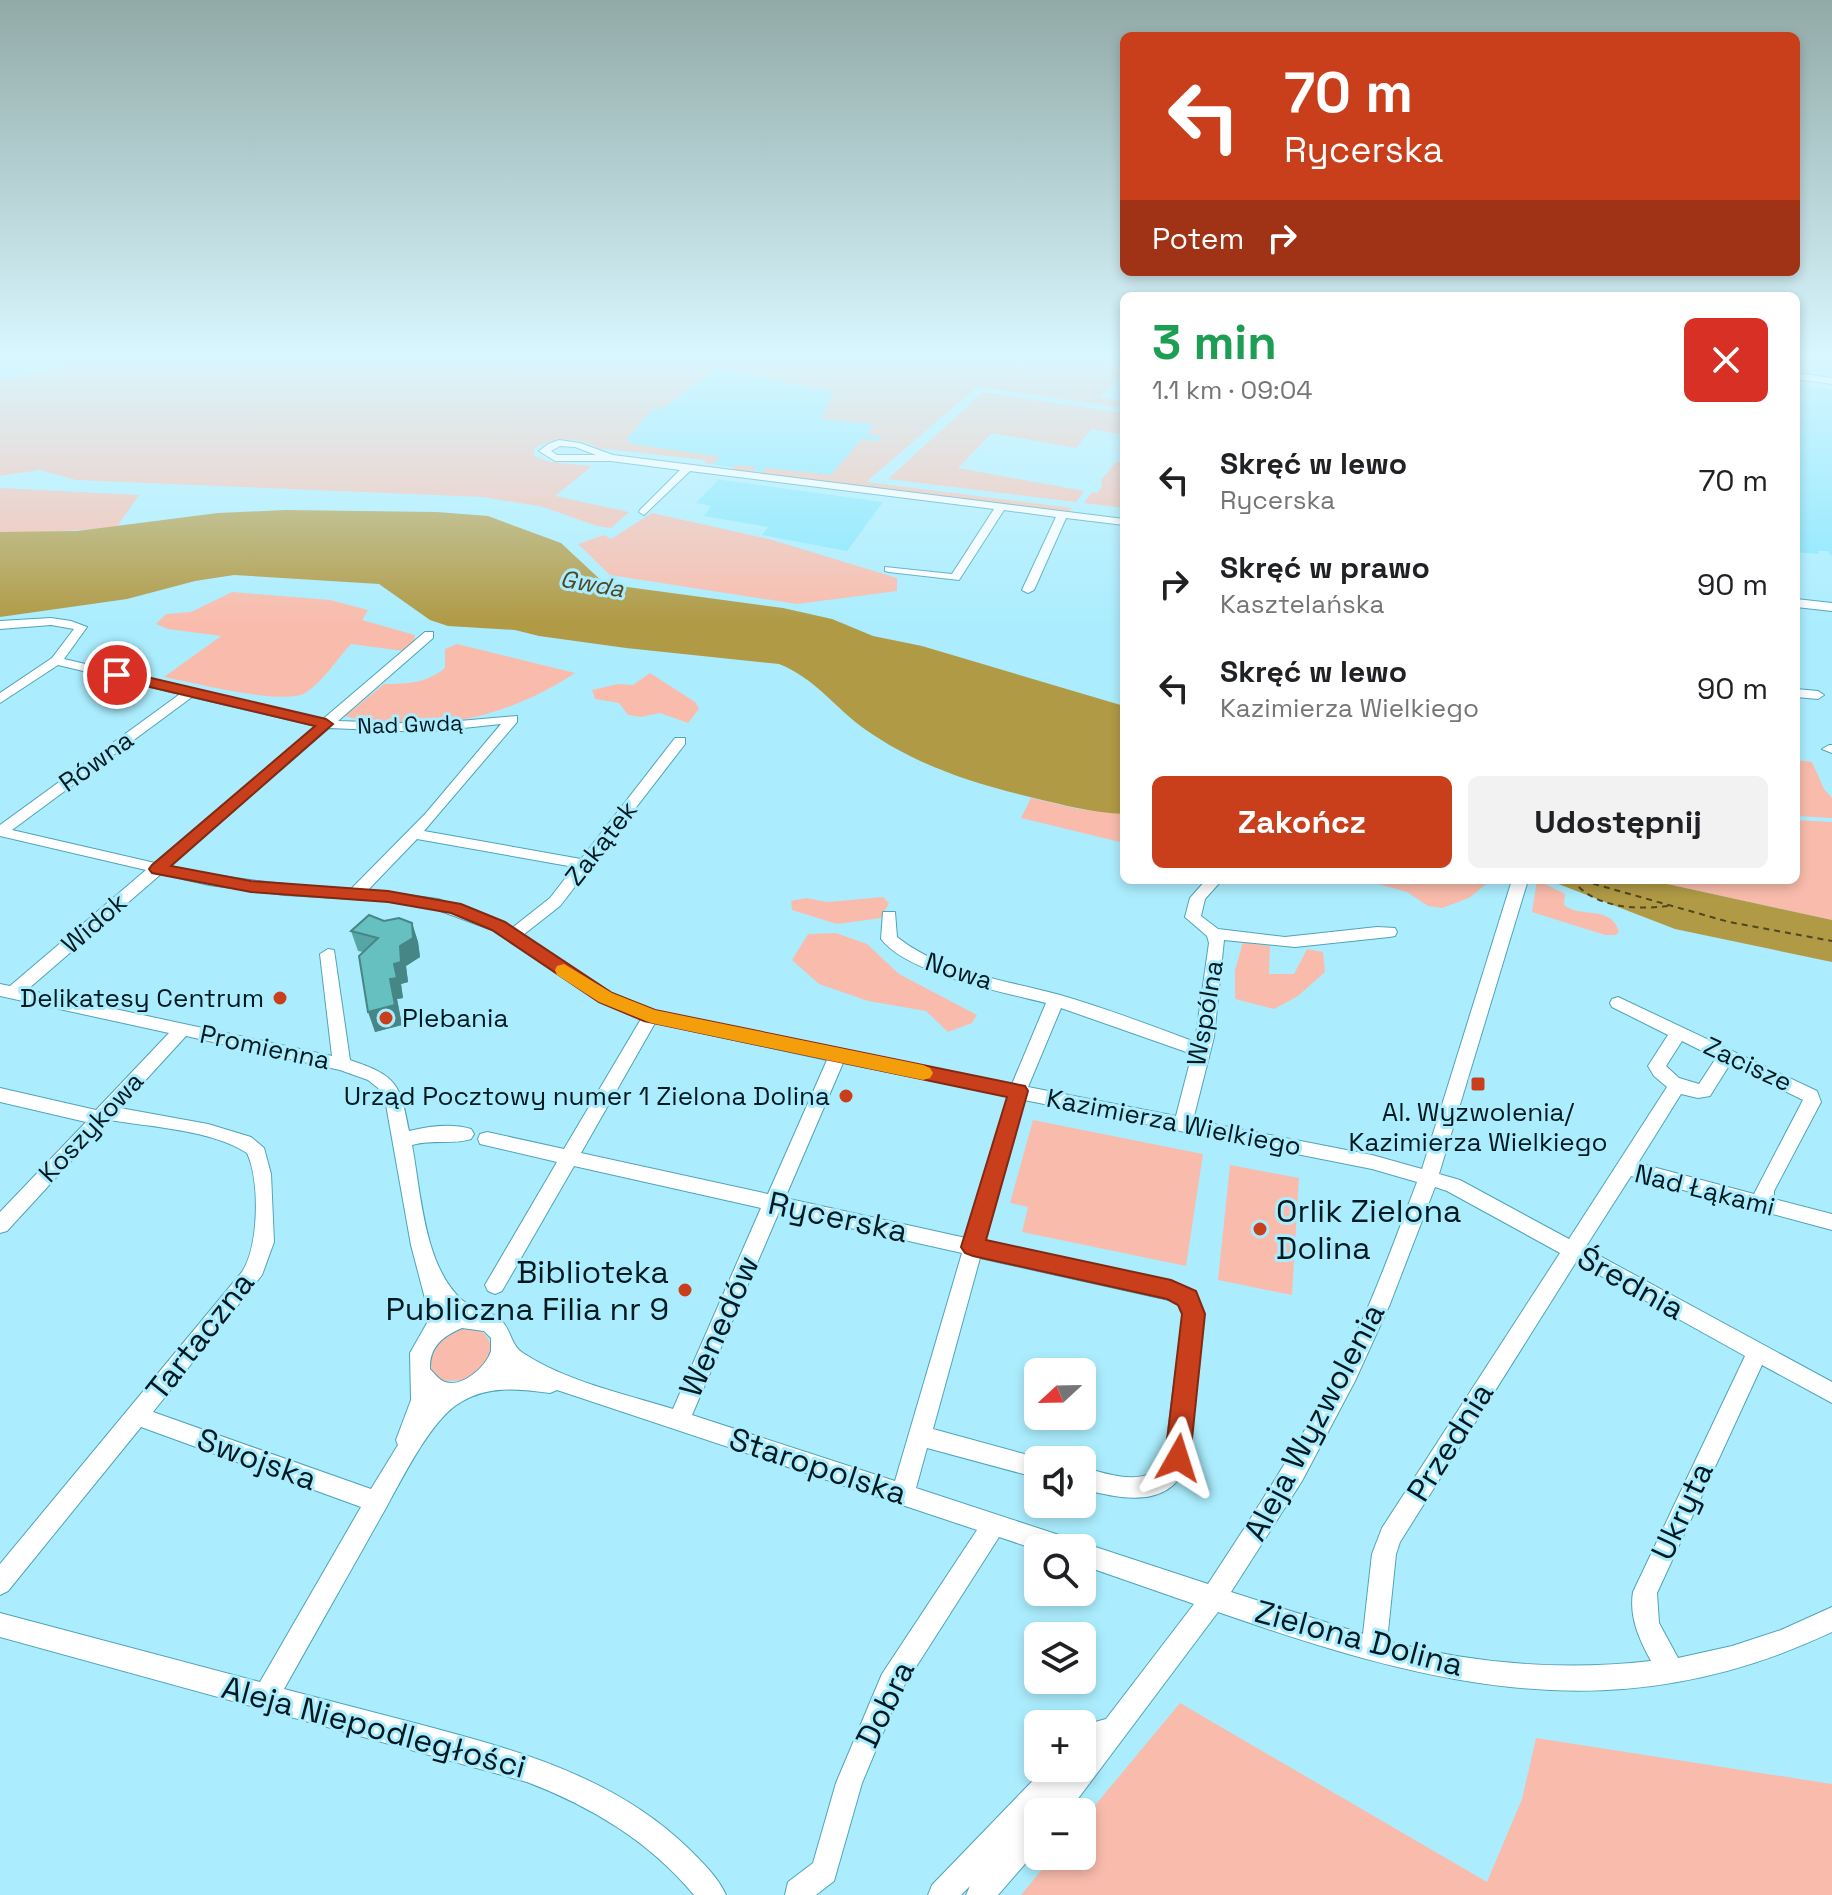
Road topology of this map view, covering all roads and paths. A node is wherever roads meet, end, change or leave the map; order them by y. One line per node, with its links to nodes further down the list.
1 (552, 446): 3 (street)
2 (581, 446): 3 (street)
3 (611, 458): 4 (street)
4 (687, 468): 5 (street); 6 (street)
5 (1000, 508): 7 (street); 11 (street)
6 (644, 512)
7 (1062, 515): 8 (street); 12 (street)
8 (1120, 522)
9 (1098, 527): 10 (street)
10 (1120, 530)
11 (889, 569)
12 (1028, 590)
13 (1800, 603): 14 (street)
14 (1832, 607)
15 (1800, 612): 16 (street)
16 (1832, 616)
17 (0, 625): 19 (street)
18 (429, 635): 24 (street, Widok)
19 (56, 661): 20 (street, Nad Gwdą); 23 (street)
20 (192, 691): 24 (street, Nad Gwdą); 26 (street, Równa)
21 (1800, 693): 22 (street)
22 (1818, 695)
23 (0, 699)
24 (326, 724): 27 (street, Nad Gwdą); 29 (street, Widok)
25 (680, 741): 28 (street, Zakątek)
26 (0, 832): 29 (street, Kazimierza Wielkiego)
27 (414, 834): 28 (street); 32 (street)
28 (585, 864): 36 (street, Zakątek)
29 (158, 869): 32 (street, Kazimierza Wielkiego); 38 (street, Widok)
30 (1210, 884): 35 (street)
31 (1519, 884): 58 (street, Aleja Wyzwolenia)
32 (355, 894): 36 (street, Kazimierza Wielkiego)
33 (889, 916): 39 (street, Nowa)
34 (1389, 932): 35 (street, Wspólna)
35 (1214, 934): 44 (street, Wspólna)
36 (513, 935): 41 (street, Kazimierza Wielkiego)
37 (328, 954): 47 (street)
38 (7, 992): 42 (street, Promienna)
39 (1056, 1000): 44 (street, Nowa); 49 (street)
40 (1618, 1003): 43 (street, Zacisze)
41 (651, 1016): 46 (street, Kazimierza Wielkiego); 56 (street)
42 (182, 1030): 47 (street, Promienna); 51 (street, Koszykowa)
43 (1679, 1032): 45 (street, Zacisze); 48 (street)
44 (1201, 1051): 52 (street, Wspólna)
45 (1727, 1055): 48 (street); 60 (street, Zacisze)
46 (837, 1056): 49 (street, Kazimierza Wielkiego); 59 (street, Wenedów)
47 (342, 1064): 55 (street, Promienna)
48 (1678, 1084): 57 (street)
49 (1018, 1091): 52 (street, Kazimierza Wielkiego); 63 (street)
50 (0, 1095): 51 (street, Tartaczna)
51 (103, 1115): 62 (street, Koszykowa); 75 (street, Tartaczna)
52 (1183, 1124): 58 (street, Kazimierza Wielkiego)
53 (465, 1134): 55 (street)
54 (487, 1139): 56 (street, Rycerska)
55 (402, 1140): 65 (street, Promienna)
56 (569, 1158): 59 (street, Rycerska); 66 (street)
57 (1626, 1167): 60 (street, Nad Łąkami); 64 (street, Nad Łąkami)
58 (1429, 1177): 64 (street, Średnia); 87 (street, Aleja Wyzwolenia)
59 (773, 1203): 63 (street, Rycerska); 76 (street, Wenedów)
60 (1764, 1204): 61 (street, Nad Łąkami)
61 (1832, 1222)
62 (0, 1225)
63 (973, 1247): 77 (street); 80 (street, Rycerska)
64 (1572, 1250): 70 (street, Średnia); 90 (street, Przednia)
65 (428, 1270): 67 (street, Promienna); 68 (street, Promienna)
66 (495, 1285)
67 (479, 1320): 68 (street); 69 (street)
68 (430, 1337): 71 (street)
69 (502, 1345): 72 (street, Staropolska); 73 (street)
70 (1758, 1352): 74 (street, Średnia); 91 (street, Ukryta)
71 (423, 1379): 73 (street); 78 (street)
72 (568, 1385): 73 (street, Staropolska); 76 (street, Staropolska)
73 (469, 1387): 78 (street)
74 (1832, 1393)
75 (137, 1416): 82 (street, Swojska); 86 (street, Tartaczna)
76 (679, 1420): 81 (street, Staropolska)
77 (919, 1436): 79 (street); 81 (street)
78 (400, 1460): 82 (street)
79 (1024, 1463)
80 (1096, 1480)
81 (903, 1494): 83 (street, Staropolska)
82 (377, 1502): 92 (street)
83 (994, 1524): 84 (street, Staropolska); 98 (street, Dobra)
84 (1025, 1534)
85 (1096, 1558): 87 (street)
86 (0, 1583)
87 (1214, 1597): 90 (street, Zielona Dolina); 93 (street, Aleja Wyzwolenia)
88 (1832, 1619): 91 (street, Zielona Dolina)
89 (0, 1625): 92 (street, Aleja Niepodległości)
90 (1374, 1649): 91 (street, Zielona Dolina)
91 (1672, 1672)
92 (265, 1698): 99 (street, Aleja Niepodległości)
93 (1129, 1709): 94 (street, Aleja Wyzwolenia); 96 (street, Aleja Wyzwolenia)
94 (1096, 1738)
95 (1050, 1782): 100 (street)
96 (1062, 1798)
97 (1024, 1844): 101 (street)
98 (798, 1892)
99 (712, 1895)
100 (942, 1895)
101 (980, 1895)

